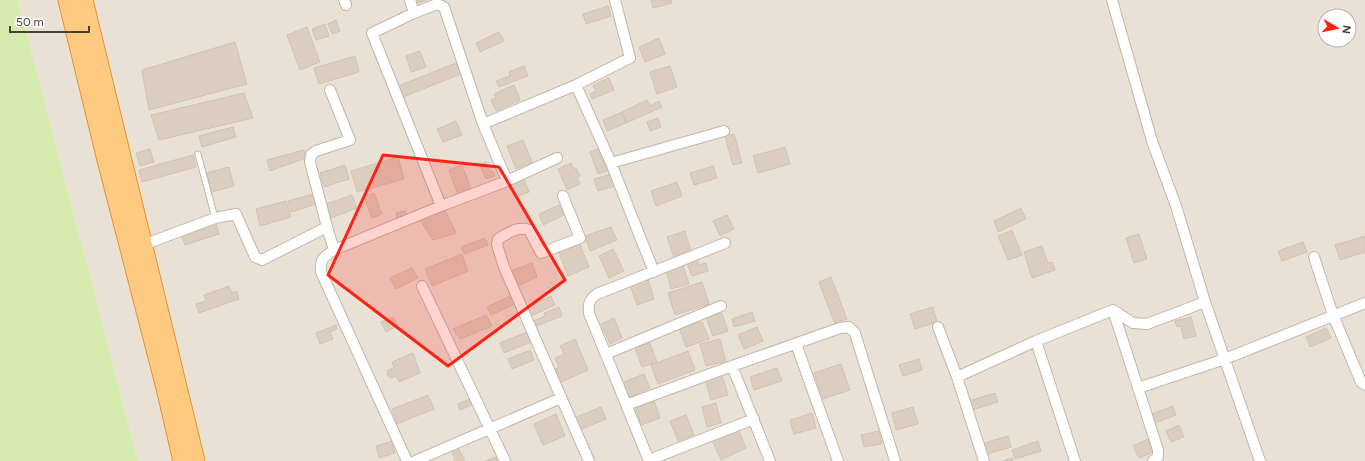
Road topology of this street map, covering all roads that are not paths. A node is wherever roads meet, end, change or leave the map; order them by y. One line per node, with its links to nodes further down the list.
1 (68, 0): 43 (highway)
2 (84, 0): 20 (highway)
3 (410, 0): 6 (street)
4 (615, 0): 7 (street)
5 (1112, 0): 25 (street)
6 (414, 13): 9 (street); 16 (street)
7 (576, 85): 9 (street); 13 (street)
8 (330, 90): 18 (street)
9 (483, 124): 14 (street)
10 (724, 131): 13 (street)
11 (198, 154): 17 (lane)
12 (557, 158): 14 (street)
13 (612, 163): 23 (street)
14 (507, 181): 16 (street)
15 (563, 196): 39 (street)
16 (442, 206): 21 (street)
17 (215, 218): 18 (street); 20 (street)
18 (327, 227): 21 (street)
19 (725, 243): 23 (street)
20 (143, 245): 44 (highway)
21 (334, 250): 45 (street)
22 (1314, 258): 29 (street)
23 (654, 272): 33 (street)
24 (422, 286): 42 (street)
25 (1205, 302): 28 (street); 34 (street)
26 (1365, 303): 29 (street)
27 (721, 306): 33 (street)
28 (1113, 310): 31 (street); 38 (street)
29 (1333, 315): 34 (street); 37 (street)
30 (938, 327): 36 (street)
31 (1036, 341): 36 (street); 54 (street)
32 (796, 344): 35 (street); 51 (street); 52 (street)
33 (606, 354): 40 (street)
34 (1225, 359): 38 (street); 56 (street)
35 (732, 366): 40 (street); 41 (street)
36 (957, 377): 53 (street)
37 (1365, 385)
38 (1138, 388): 55 (street)
39 (561, 398): 42 (street); 48 (street)
40 (626, 405): 49 (street)
41 (754, 419): 49 (street); 50 (street)
42 (489, 428): 46 (street); 47 (street)
43 (182, 461)
44 (196, 461)
45 (407, 461)
46 (415, 461)
47 (504, 461)
48 (589, 461)
49 (649, 461)
50 (770, 461)
51 (838, 461)
52 (895, 461)
53 (984, 461)
54 (1075, 461)
55 (1153, 461)
56 (1260, 461)

